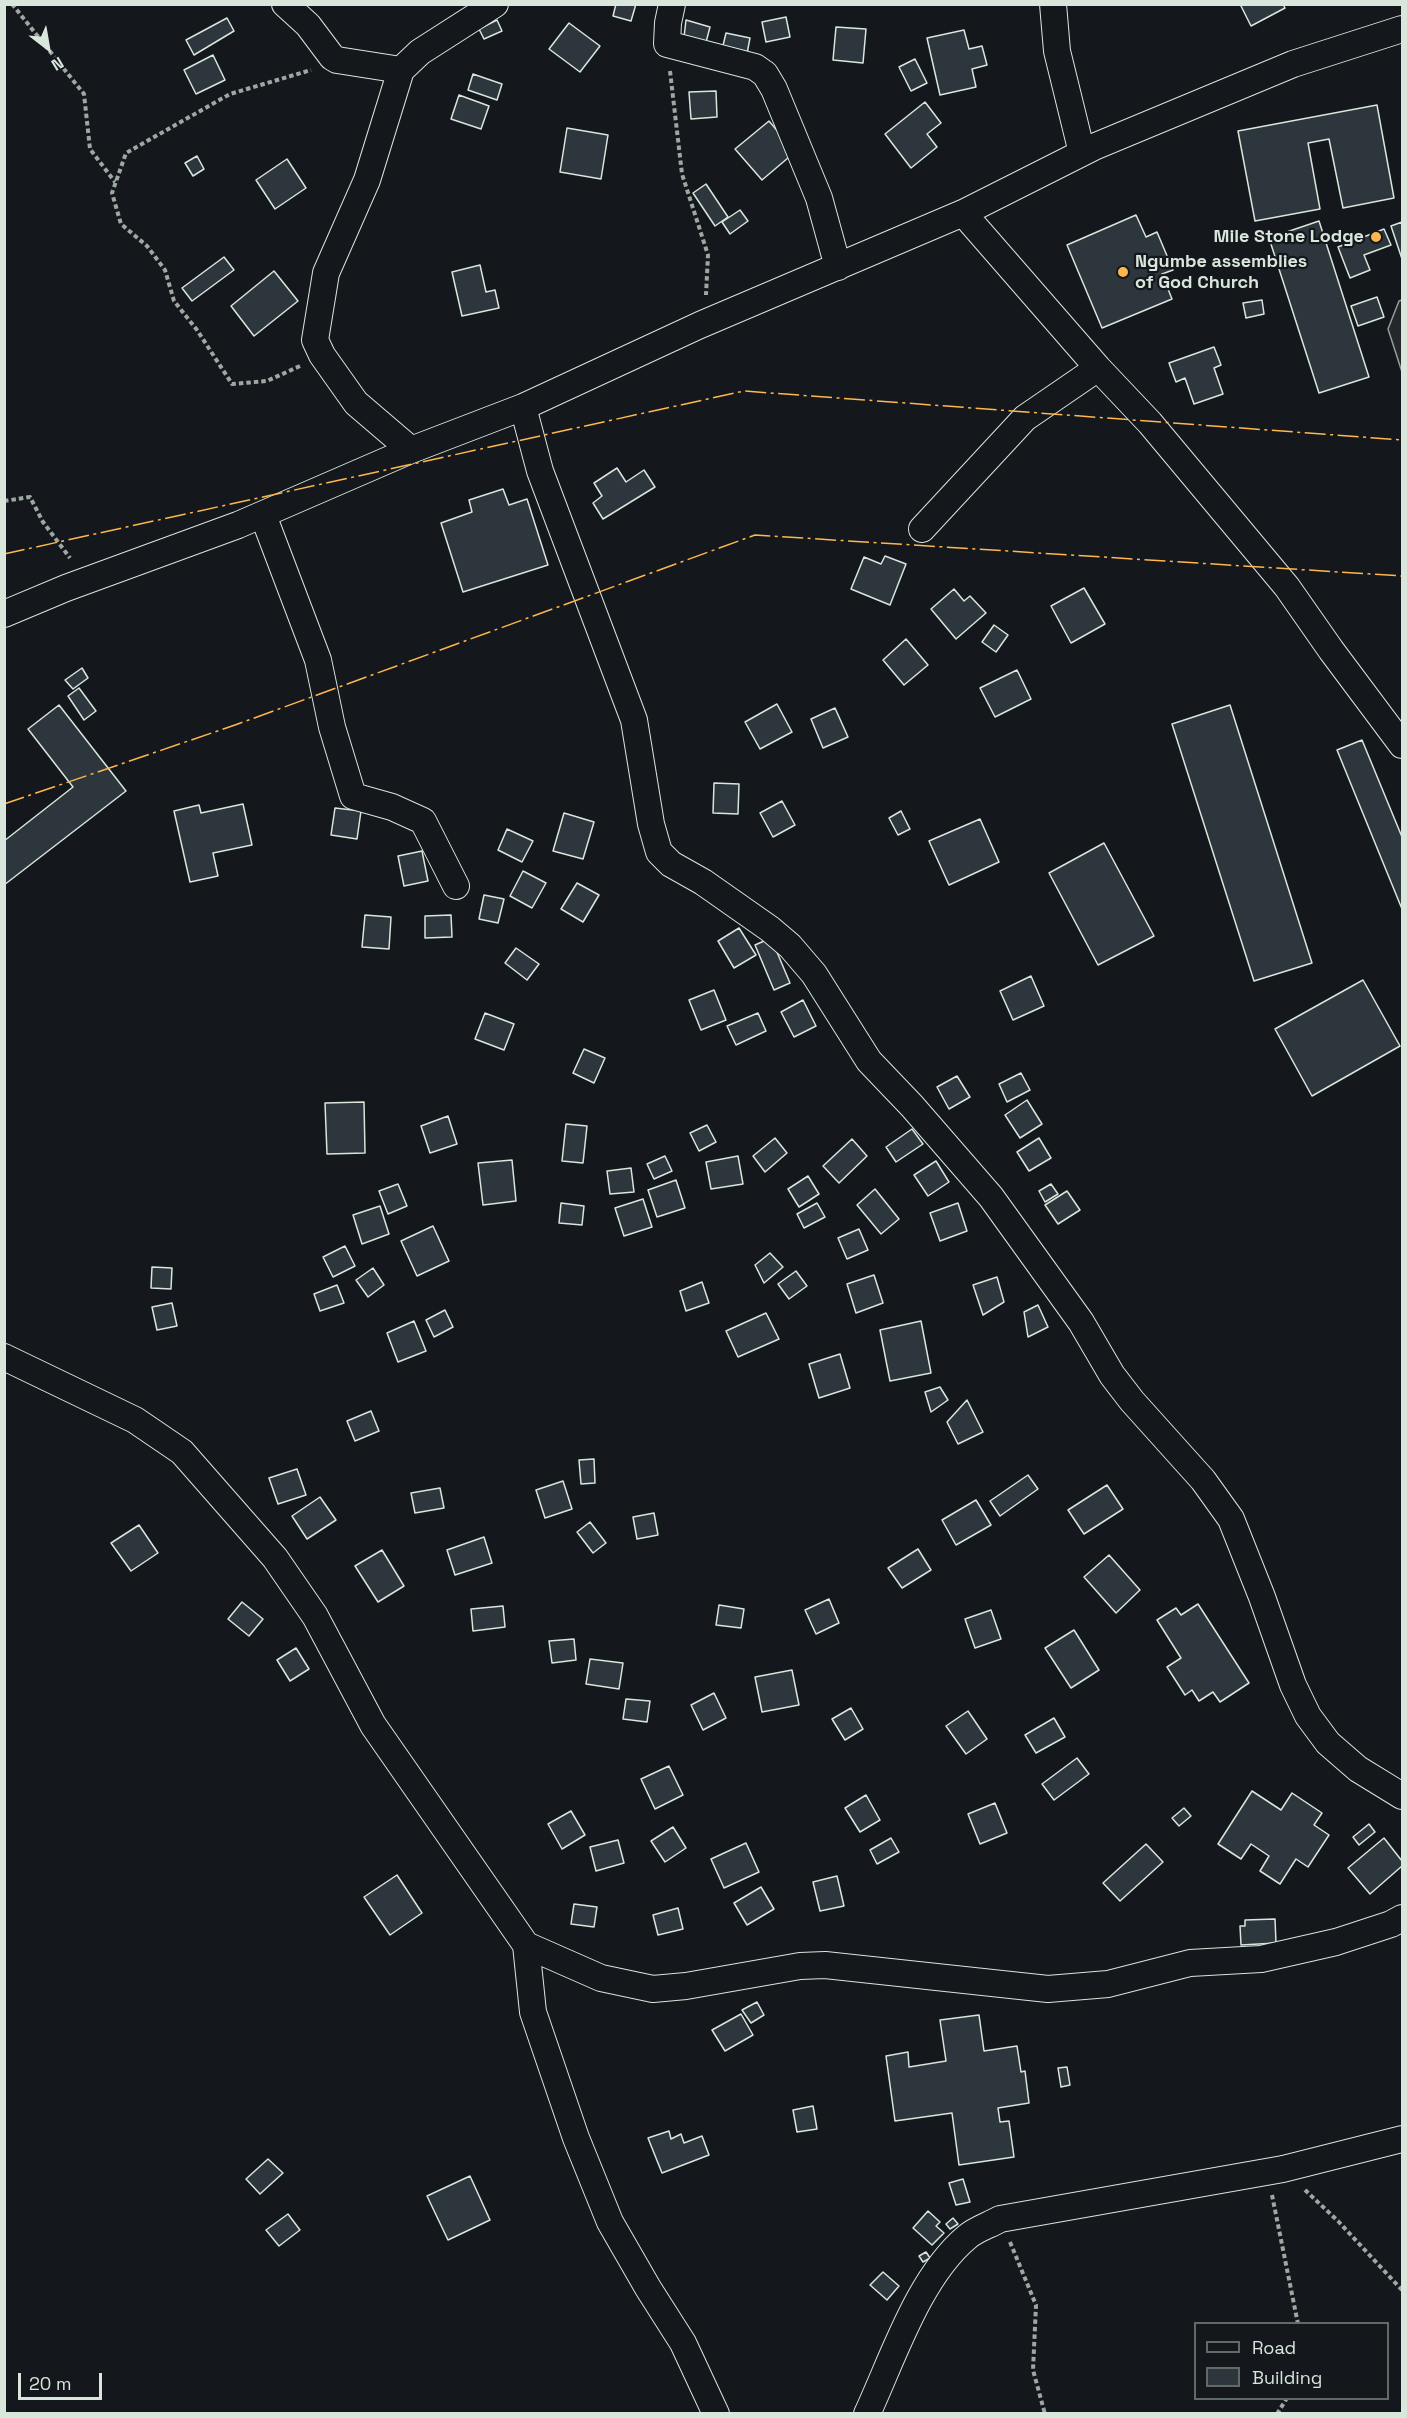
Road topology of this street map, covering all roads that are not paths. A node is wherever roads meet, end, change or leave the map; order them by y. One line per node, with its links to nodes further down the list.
1 (285, 4): 6 (street)
2 (495, 4): 6 (street)
3 (672, 4): 9 (street)
4 (1053, 4): 7 (street)
5 (1402, 29): 7 (street)
6 (401, 70): 12 (street)
7 (1082, 153): 8 (street)
8 (963, 213): 9 (street); 10 (street)
9 (838, 267): 11 (street)
10 (1098, 368): 14 (street); 16 (street)
11 (523, 406): 12 (street); 19 (street)
12 (411, 450): 13 (street)
13 (263, 515): 15 (street); 17 (street)
14 (922, 529)
15 (4, 614)
16 (1402, 746)
17 (456, 886)
18 (4, 1357): 21 (street)
19 (1402, 1796)
20 (1402, 1918): 21 (street)
21 (526, 1945): 23 (street)
22 (1402, 2139): 24 (street)
23 (716, 2414)
24 (867, 2414)

